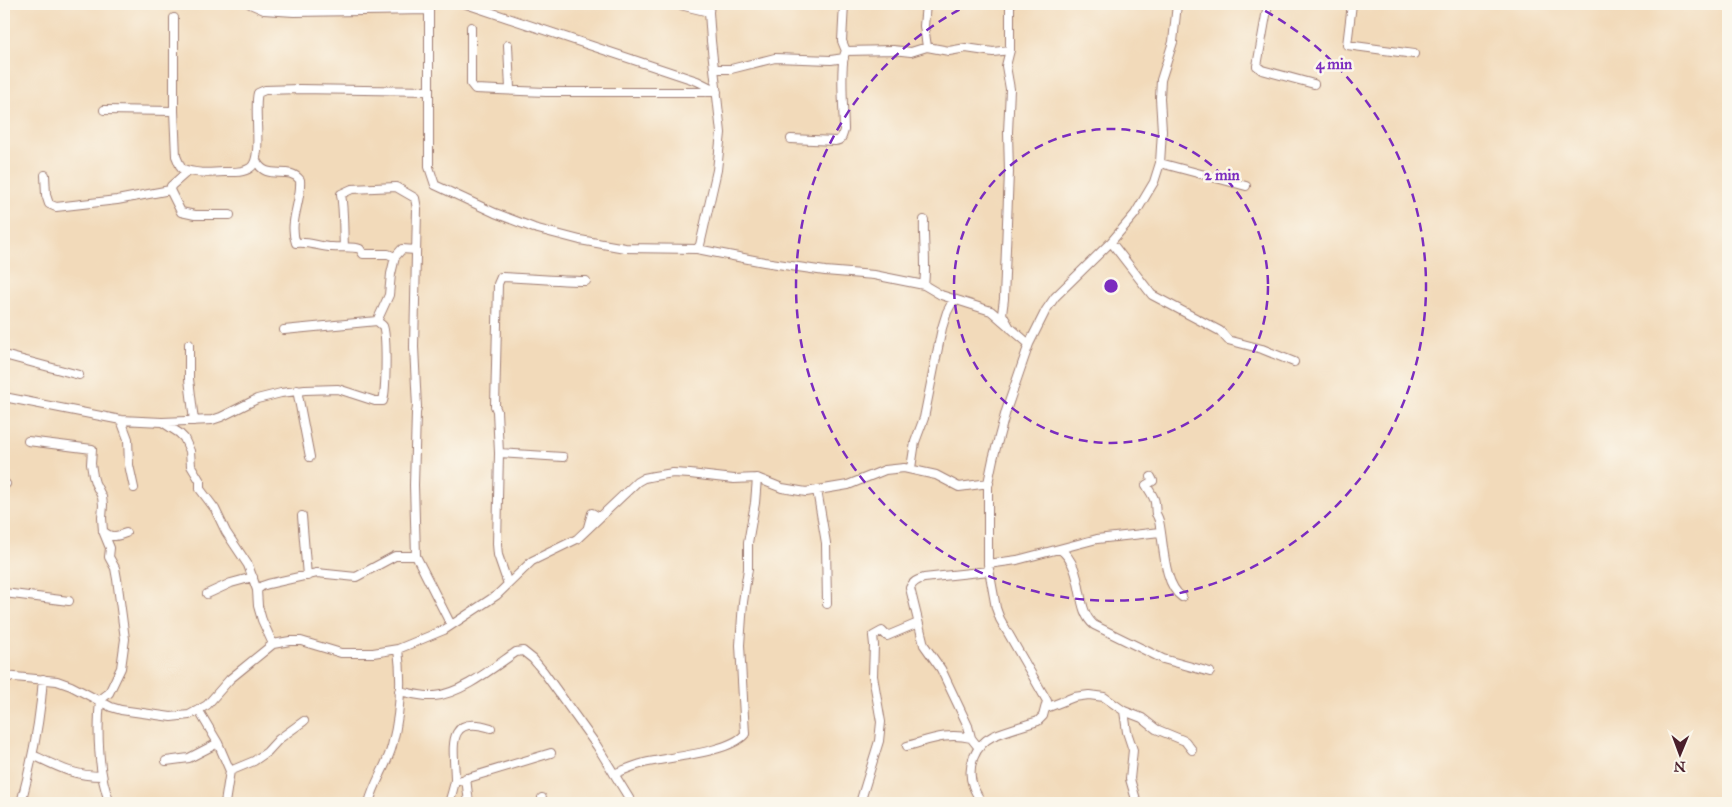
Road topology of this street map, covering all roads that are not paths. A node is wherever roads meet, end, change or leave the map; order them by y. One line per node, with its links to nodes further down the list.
1 (250, 4): 10 (street)
2 (466, 4): 23 (street)
3 (676, 4): 11 (street)
4 (844, 4): 17 (street)
5 (926, 4): 15 (street)
6 (1010, 4): 16 (street)
7 (1177, 4): 29 (street)
8 (1268, 4): 20 (street)
9 (1352, 4): 18 (street)
10 (429, 7): 22 (street)
11 (710, 8): 19 (street)
12 (174, 18): 26 (street)
13 (471, 27): 21 (street)
14 (508, 45): 21 (street)
15 (927, 47): 16 (street); 17 (street)
16 (1010, 50): 45 (street)
17 (845, 54): 19 (street); 27 (street)
18 (1414, 54)
19 (715, 69): 24 (street)
20 (1314, 84)
21 (510, 89): 23 (street)
22 (429, 90): 28 (street); 38 (street)
23 (706, 92): 24 (street)
24 (717, 92): 38 (street)
25 (104, 110): 26 (street)
26 (174, 111): 30 (street)
27 (791, 139)
28 (256, 160): 30 (street); 37 (street)
29 (1160, 163): 32 (street); 36 (street)
30 (188, 171): 33 (street)
31 (45, 175): 33 (street)
32 (1246, 186)
33 (170, 190): 34 (street)
34 (230, 215)
35 (924, 220): 42 (street)
36 (1111, 242): 48 (street); 50 (street)
37 (344, 247): 39 (street); 40 (street)
38 (697, 249): 42 (street)
39 (416, 250): 40 (street); 72 (street)
40 (395, 257): 44 (street)
41 (586, 281): 58 (street)
42 (924, 285): 43 (street)
43 (954, 299): 45 (street); 61 (street)
44 (377, 321): 46 (street); 52 (street)
45 (1010, 328): 48 (street)
46 (284, 330)
47 (188, 344): 55 (street)
48 (1029, 344): 64 (street)
49 (4, 355): 51 (street)
50 (1294, 362)
51 (79, 375)
52 (298, 390): 55 (street); 60 (street)
53 (4, 397): 54 (street)
54 (121, 420): 56 (street); 65 (street)
55 (194, 421): 56 (street)
56 (162, 422): 75 (street)
57 (28, 441): 68 (street)
58 (499, 453): 59 (street); 76 (street)
59 (563, 457)
60 (310, 458)
61 (912, 468): 64 (street); 66 (street)
62 (1151, 477): 69 (street)
63 (757, 478): 66 (street); 76 (street); 106 (street)
64 (989, 483): 73 (street)
65 (134, 488)
66 (817, 490): 82 (street)
67 (302, 516): 74 (street)
68 (103, 531): 70 (street); 91 (street)
69 (1160, 532): 71 (street); 80 (street)
70 (126, 534)
71 (1060, 549): 73 (street); 87 (street)
72 (416, 556): 74 (street); 84 (street)
73 (989, 568): 83 (street); 92 (street)
74 (307, 576): 77 (street)
75 (253, 577): 77 (street); 79 (street)
76 (508, 584): 84 (street)
77 (257, 590): 85 (street)
78 (4, 593): 81 (street)
79 (208, 594)
80 (1182, 598)
81 (69, 601)
82 (827, 604)
83 (918, 623): 97 (street); 118 (street)
84 (451, 626): 86 (street)
85 (273, 644): 86 (street); 93 (street)
86 (398, 649): 90 (street)
87 (1210, 672)
88 (4, 676): 89 (street)
89 (43, 680): 91 (street); 103 (street)
90 (399, 691): 106 (street); 114 (street)
91 (100, 700): 93 (street); 107 (street)
92 (1046, 708): 94 (street); 100 (street)
93 (199, 711): 98 (street)
94 (1124, 711): 101 (street); 120 (street)
95 (304, 721): 105 (street)
96 (491, 728): 109 (street)
97 (971, 738): 99 (street); 100 (street)
98 (218, 743): 104 (street); 105 (street)
99 (907, 746)
100 (979, 748): 119 (street)
101 (1192, 750)
102 (551, 752): 108 (street)
103 (33, 755): 107 (street); 111 (street)
104 (166, 761)
105 (230, 771): 113 (street)
106 (614, 774): 117 (street)
107 (102, 776): 112 (street)
108 (466, 778): 109 (street); 110 (street)
109 (455, 782): 110 (street); 115 (street)
110 (467, 787): 116 (street)
111 (21, 803)
112 (110, 803)
113 (225, 803)
114 (369, 803)
115 (449, 803)
116 (469, 803)
117 (632, 803)
118 (860, 803)
119 (982, 803)
120 (1137, 803)

